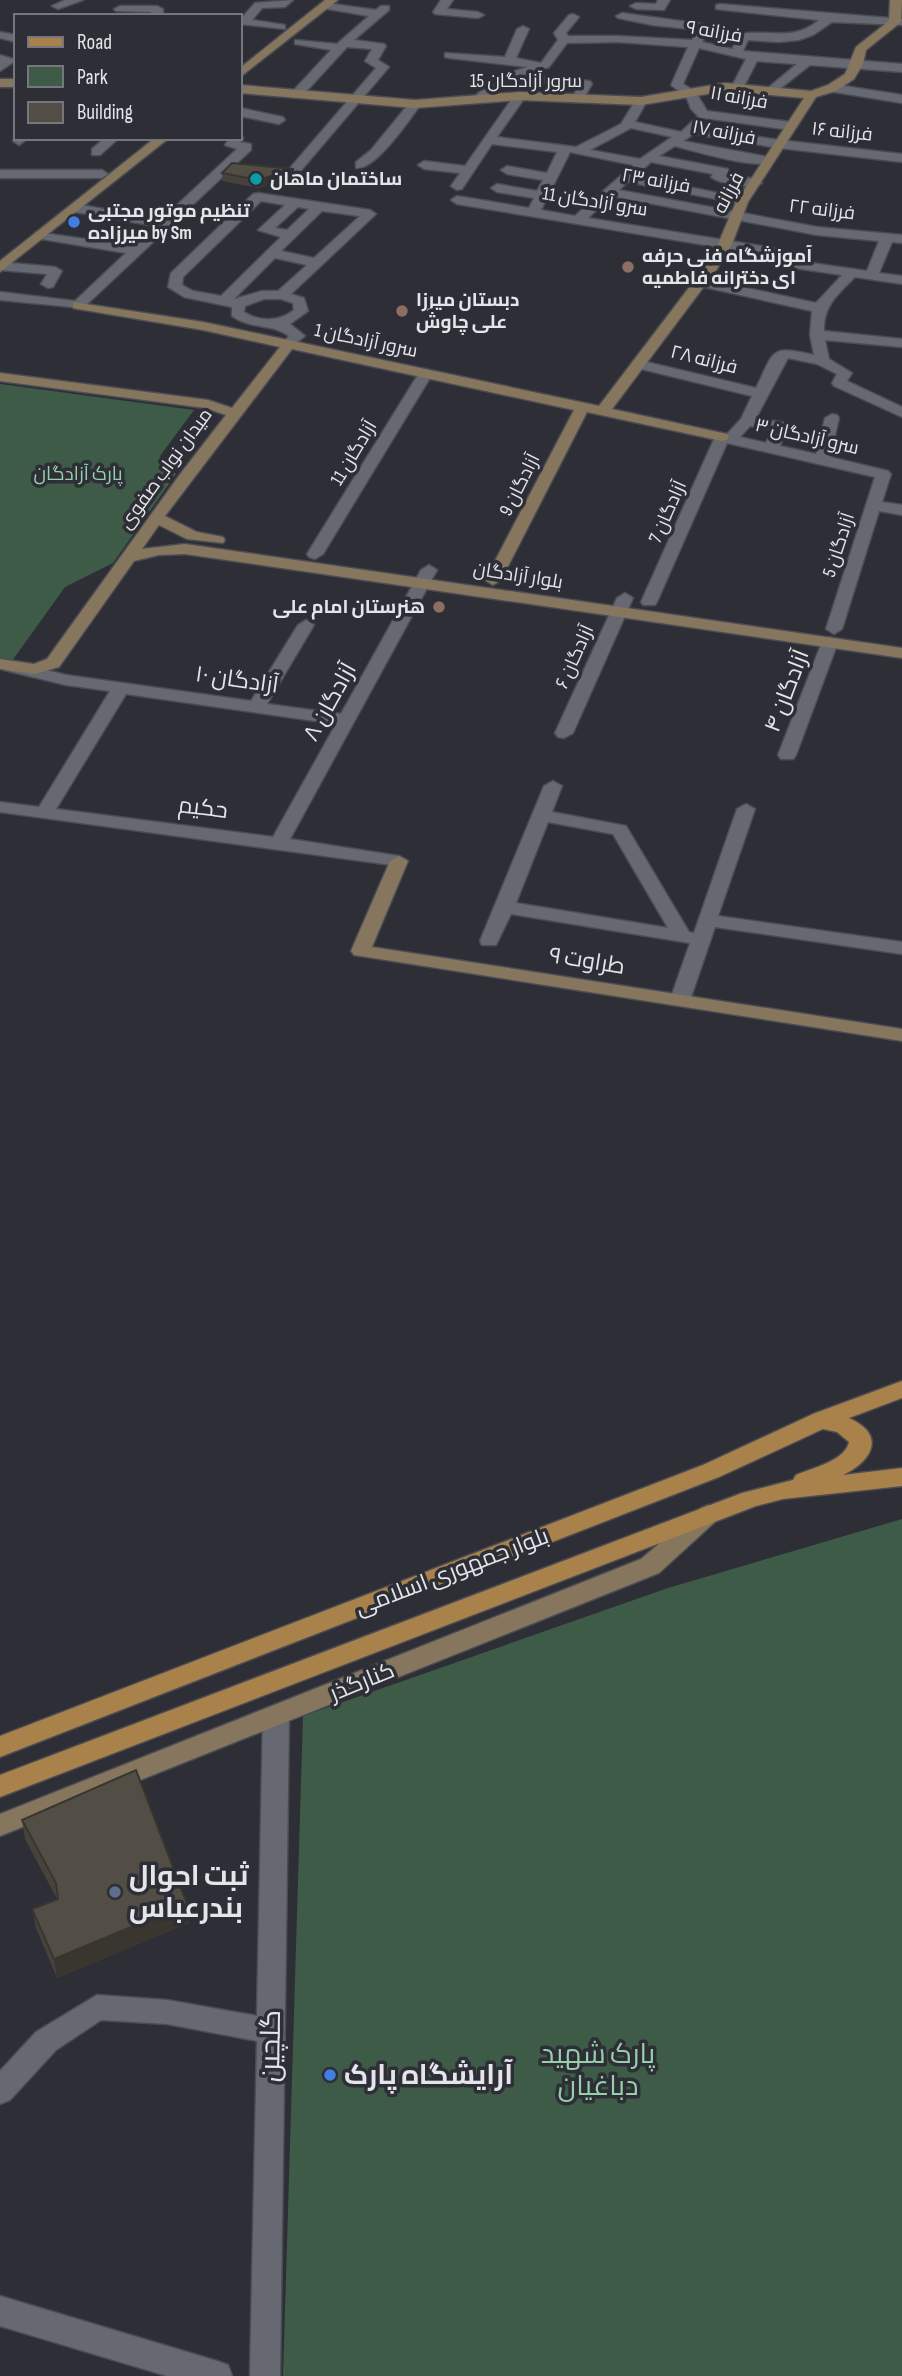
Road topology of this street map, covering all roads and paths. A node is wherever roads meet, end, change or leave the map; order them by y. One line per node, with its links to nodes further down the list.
1 (78, 0): 7 (street)
2 (287, 0): 17 (street)
3 (447, 0): 12 (street)
4 (664, 0): 8 (street)
5 (896, 0): 16 (main road)
6 (321, 1): 17 (main road); 25 (street); 37 (main road)
7 (58, 6)
8 (636, 6)
9 (720, 7): 15 (street)
10 (119, 8): 11 (street)
11 (157, 14)
12 (478, 15)
13 (622, 16): 18 (street)
14 (573, 17): 22 (street)
15 (829, 18): 16 (street); 20 (street)
16 (898, 22): 21 (main road)
17 (281, 27): 30 (main road)
18 (706, 27): 20 (street); 24 (street)
19 (523, 29): 31 (street)
20 (818, 29): 21 (street); 26 (street)
21 (878, 33): 33 (main road)
22 (564, 40): 24 (street, فرزانه ۹); 34 (street)
23 (299, 42): 25 (street)
24 (695, 44): 26 (street, فرزانه ۹); 44 (street, فرزانه ۱۱)
25 (342, 45): 43 (street); 49 (street)
26 (736, 53): 28 (street, فرزانه ۹)
27 (449, 55): 31 (street)
28 (752, 57): 32 (street, فرزانه ۹); 39 (street)
29 (0, 59): 35 (street)
30 (242, 59)
31 (509, 61): 34 (street)
32 (807, 61): 33 (street, فرزانه ۹); 42 (street)
33 (857, 64): 36 (street, فرزانه ۹); 40 (main road)
34 (545, 65): 38 (street)
35 (0, 67)
36 (902, 68)
37 (242, 72)
38 (509, 77): 47 (street); 48 (street)
39 (737, 88): 42 (main road, سرور آزادگان 15); 44 (main road, سرور آزادگان 15)
40 (832, 88): 45 (main road); 50 (street)
41 (242, 91): 43 (main road, سرور آزادگان 15)
42 (772, 91): 45 (main road, سرور آزادگان 15)
43 (298, 93): 49 (main road, سرور آزادگان 15)
44 (691, 93): 51 (main road, سرور آزادگان 15); 54 (street, فرزانه ۱۱)
45 (812, 95): 57 (main road, فرزانه)
46 (520, 96): 47 (main road, سرور آزادگان 15); 48 (main road, سرور آزادگان 15); 63 (street)
47 (481, 97): 52 (main road, سرور آزادگان 15)
48 (578, 97): 51 (main road, سرور آزادگان 15)
49 (355, 98): 52 (main road, سرور آزادگان 15); 75 (street)
50 (902, 99)
51 (641, 101): 56 (street)
52 (415, 104): 72 (street)
53 (242, 112): 55 (street)
54 (703, 114): 57 (street, فرزانه ۱۱); 58 (street)
55 (279, 120)
56 (628, 124): 58 (street); 65 (street)
57 (791, 126): 64 (main road, فرزانه)
58 (682, 136): 64 (street, فرزانه ۱۶); 67 (street, فرزانه ۱۷); 69 (street)
59 (111, 140): 66 (street)
60 (144, 140): 78 (main road)
61 (160, 140): 78 (main road)
62 (235, 140): 94 (street)
63 (488, 141): 65 (street); 71 (street)
64 (779, 144): 68 (street, فرزانه ۱۶); 70 (main road, فرزانه)
65 (572, 150): 69 (street); 79 (street)
66 (96, 152)
67 (736, 157): 70 (street, فرزانه ۱۷); 76 (street)
68 (902, 158)
69 (645, 161): 76 (street); 80 (street)
70 (768, 161): 81 (main road, فرزانه)
71 (497, 163): 74 (street); 79 (street)
72 (360, 165)
73 (424, 165): 74 (street)
74 (467, 170): 89 (street, سرو آزادگان 11)
75 (294, 171)
76 (724, 172): 81 (street)
77 (0, 174): 78 (street)
78 (109, 175): 90 (main road); 102 (main road)
79 (551, 177): 85 (street)
80 (625, 178): 84 (street); 86 (street)
81 (756, 183): 86 (main road, فرزانه)
82 (497, 188): 83 (street)
83 (513, 190): 85 (street); 89 (street)
84 (609, 192): 92 (street, فرزانه ۲۳); 93 (street)
85 (541, 195): 91 (street)
86 (742, 202): 92 (main road, فرزانه)
87 (295, 203): 88 (street); 95 (street); 111 (street)
88 (319, 206): 95 (street); 103 (street)
89 (505, 207): 91 (street, سرو آزادگان 11)
90 (75, 208): 94 (street); 96 (main road)
91 (533, 212): 93 (street, سرو آزادگان 11)
92 (737, 216): 97 (street, فرزانه ۲۲); 99 (main road, فرزانه)
93 (579, 219): 99 (street, سرو آزادگان 11)
94 (167, 224): 100 (street)
95 (290, 234): 101 (street)
96 (41, 235): 100 (street); 102 (main road)
97 (887, 237): 98 (street, فرزانه ۲۲); 105 (street)
98 (902, 239)
99 (725, 244): 104 (street, سرو آزادگان 11); 107 (main road, فرزانه)
100 (138, 251): 113 (street)
101 (272, 253): 103 (street); 111 (street)
102 (1, 263): 108 (street)
103 (317, 263): 109 (street)
104 (851, 274): 105 (street, سرو آزادگان 11); 114 (street)
105 (871, 277): 106 (street, سرو آزادگان 11)
106 (902, 280)
107 (700, 282): 114 (street); 120 (main road, فرزانه)
108 (48, 284)
109 (282, 295): 112 (street); 115 (street)
110 (0, 296): 113 (street, سرور آزادگان 1)
111 (224, 301): 112 (street)
112 (239, 304): 115 (street)
113 (78, 305): 117 (main road, سرور آزادگان 1)
114 (818, 308): 116 (street)
115 (279, 322): 117 (street)
116 (817, 335): 118 (street); 119 (street)
117 (289, 344): 121 (main road, سرور آزادگان 1); 127 (main road)
118 (902, 344)
119 (822, 361): 123 (street, آزادگان 7); 126 (street)
120 (638, 364): 123 (street, فرزانه ۲۸); 125 (main road, فرزانه)
121 (426, 373): 124 (main road, سرور آزادگان 1); 138 (street, آزادگان 11)
122 (0, 377): 127 (main road, میدان نواب صفوی)
123 (761, 394): 129 (street, آزادگان 7)
124 (582, 408): 125 (main road, سرور آزادگان 1); 141 (main road, آزادگان 9)
125 (604, 410): 130 (main road, سرور آزادگان 1)
126 (902, 412)
127 (233, 413): 136 (main road, میدان نواب صفوی)
128 (832, 418): 132 (street)
129 (747, 421): 130 (street, آزادگان 7); 131 (street)
130 (726, 438): 131 (street, سرو آزادگان ۳); 142 (street, آزادگان 7)
131 (772, 447): 132 (street, سرو آزادگان ۳)
132 (822, 459): 133 (street, سرو آزادگان ۳)
133 (883, 474): 134 (street, آزادگان 5)
134 (874, 506): 135 (street); 145 (street, آزادگان 5)
135 (902, 510)
136 (156, 518): 137 (main road, بلوار آزادگان); 139 (main road, میدان نواب صفوی)
137 (189, 543): 138 (main road, بلوار آزادگان); 139 (main road, بلوار آزادگان); 140 (main road, بلوار آزادگان)
138 (315, 554): 140 (main road, بلوار آزادگان)
139 (129, 557): 147 (main road, میدان نواب صفوی)
140 (426, 577): 141 (main road, بلوار آزادگان); 143 (main road, بلوار آزادگان); 153 (street, آزادگان ۸)
141 (493, 580): 143 (main road, بلوار آزادگان)
142 (649, 602): 143 (main road, بلوار آزادگان); 145 (main road, بلوار آزادگان)
143 (622, 606): 145 (main road, بلوار آزادگان); 154 (street, آزادگان ۶)
144 (306, 625): 152 (street)
145 (832, 636): 146 (main road, بلوار آزادگان); 148 (main road, بلوار آزادگان); 155 (street, آزادگان ۴)
146 (902, 638)
147 (61, 653): 149 (main road, میدان نواب صفوی); 150 (street)
148 (902, 653)
149 (2, 665): 150 (street, آزادگان ۱۰)
150 (66, 680): 151 (street, آزادگان ۱۰)
151 (121, 688): 152 (street, آزادگان ۱۰); 159 (street)
152 (256, 707): 153 (street, آزادگان ۱۰)
153 (346, 720): 161 (street, آزادگان ۸)
154 (564, 733)
155 (787, 755)
156 (553, 786): 160 (street)
157 (0, 807): 159 (street, حکیم)
158 (746, 809): 164 (street)
159 (45, 813): 161 (street, حکیم)
160 (542, 816): 163 (street); 165 (street)
161 (279, 842): 162 (street, حکیم)
162 (399, 861): 168 (main road, طراوت ۹)
163 (505, 907): 165 (street); 166 (street)
164 (707, 920): 165 (street); 167 (street)
165 (692, 938): 168 (street)
166 (489, 941)
167 (902, 948)
168 (680, 1000): 169 (main road, طراوت ۹)
169 (902, 1035)
170 (902, 1389): 171 (main road, بلوار جمهوری اسلامی)
171 (821, 1420): 173 (main road); 176 (main road, بلوار جمهوری اسلامی)
172 (902, 1477): 173 (main road, بلوار جمهوری اسلامی)
173 (783, 1490): 174 (main road, بلوار جمهوری اسلامی)
174 (709, 1514): 175 (main road, کنارگذر); 177 (main road, بلوار جمهوری اسلامی)
175 (276, 1716): 178 (main road, کنارگذر); 179 (street, گلچین)
176 (0, 1747)
177 (0, 1786)
178 (0, 1825)
179 (271, 2031): 180 (street); 183 (street, گلچین)
180 (0, 2091)
181 (0, 2311): 182 (street)
182 (218, 2376)
183 (265, 2376)

